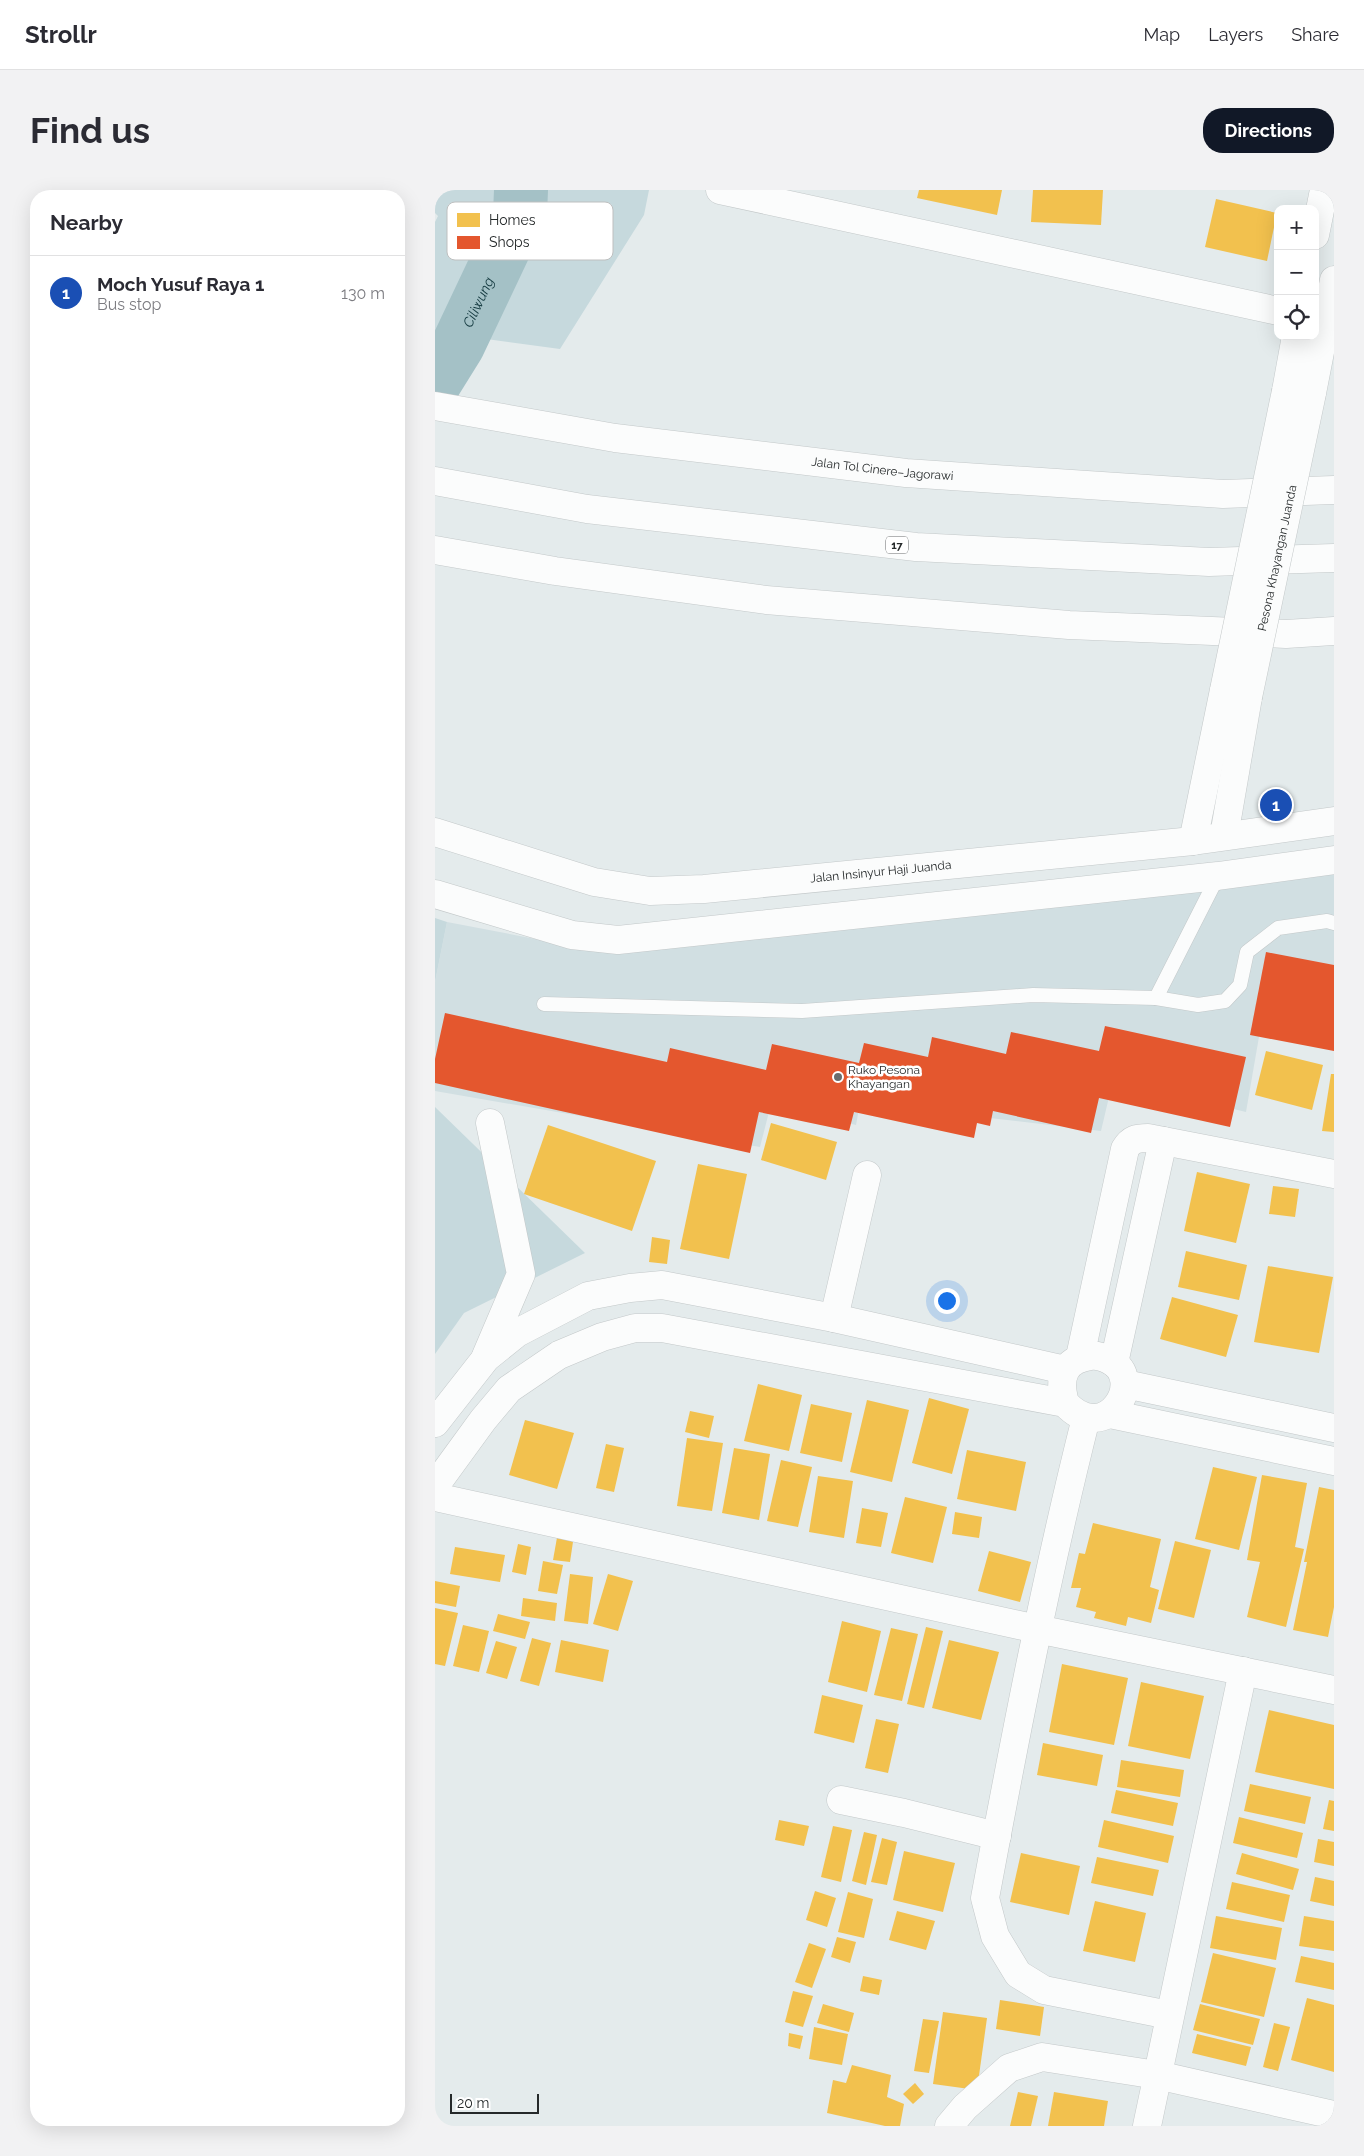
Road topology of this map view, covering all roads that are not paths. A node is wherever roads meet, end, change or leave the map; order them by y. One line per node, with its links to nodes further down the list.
1 (720, 190): 5 (main road)
2 (1324, 190): 3 (main road)
3 (1319, 215)
4 (1334, 280): 7 (main road, Pesona Khayangan Juanda)
5 (1274, 310)
6 (1295, 340): 7 (main road, Pesona Khayangan Juanda)
7 (1299, 392): 14 (main road, Pesona Khayangan Juanda, bridge)
8 (435, 406): 10 (main road, Jalan Tol Cinere–Jagorawi)
9 (435, 481): 12 (main road, 17)
10 (1334, 490)
11 (435, 550): 13 (main road)
12 (1334, 558)
13 (1334, 631)
14 (1236, 693): 17 (main road, Pesona Khayangan Juanda); 18 (main road, Pesona Khayangan Juanda)
15 (1334, 821): 17 (main road, Jalan Insinyur Haji Juanda)
16 (435, 832): 18 (main road, Jalan Insinyur Haji Juanda)
17 (1224, 836): 18 (main road, Jalan Insinyur Haji Juanda)
18 (1193, 841)
19 (1334, 860): 20 (main road)
20 (1218, 876): 21 (main road); 23 (lane)
21 (435, 894)
22 (1332, 921): 23 (lane)
23 (1156, 998): 24 (lane)
24 (544, 1004)
25 (490, 1123): 30 (main road)
26 (1163, 1141): 27 (main road); 31 (main road); 32 (main road)
27 (1334, 1174)
28 (867, 1175): 29 (main road)
29 (834, 1318): 30 (main road); 31 (main road)
30 (486, 1358): 34 (main road)
31 (1072, 1363): 32 (main road); 33 (main road)
32 (1120, 1373): 33 (main road); 35 (main road)
33 (1087, 1412): 36 (main road); 37 (main road); 39 (main road)
34 (435, 1423)
35 (1334, 1428)
36 (1334, 1461)
37 (435, 1486)
38 (435, 1497): 39 (main road)
39 (1037, 1628): 40 (main road); 43 (main road)
40 (1243, 1671): 41 (main road); 44 (main road)
41 (1334, 1690)
42 (841, 1800): 43 (main road)
43 (997, 1836): 44 (main road)
44 (1169, 2015): 45 (main road)
45 (1157, 2075): 46 (main road); 47 (main road); 48 (main road)
46 (1334, 2115)
47 (949, 2126)
48 (1147, 2126)

